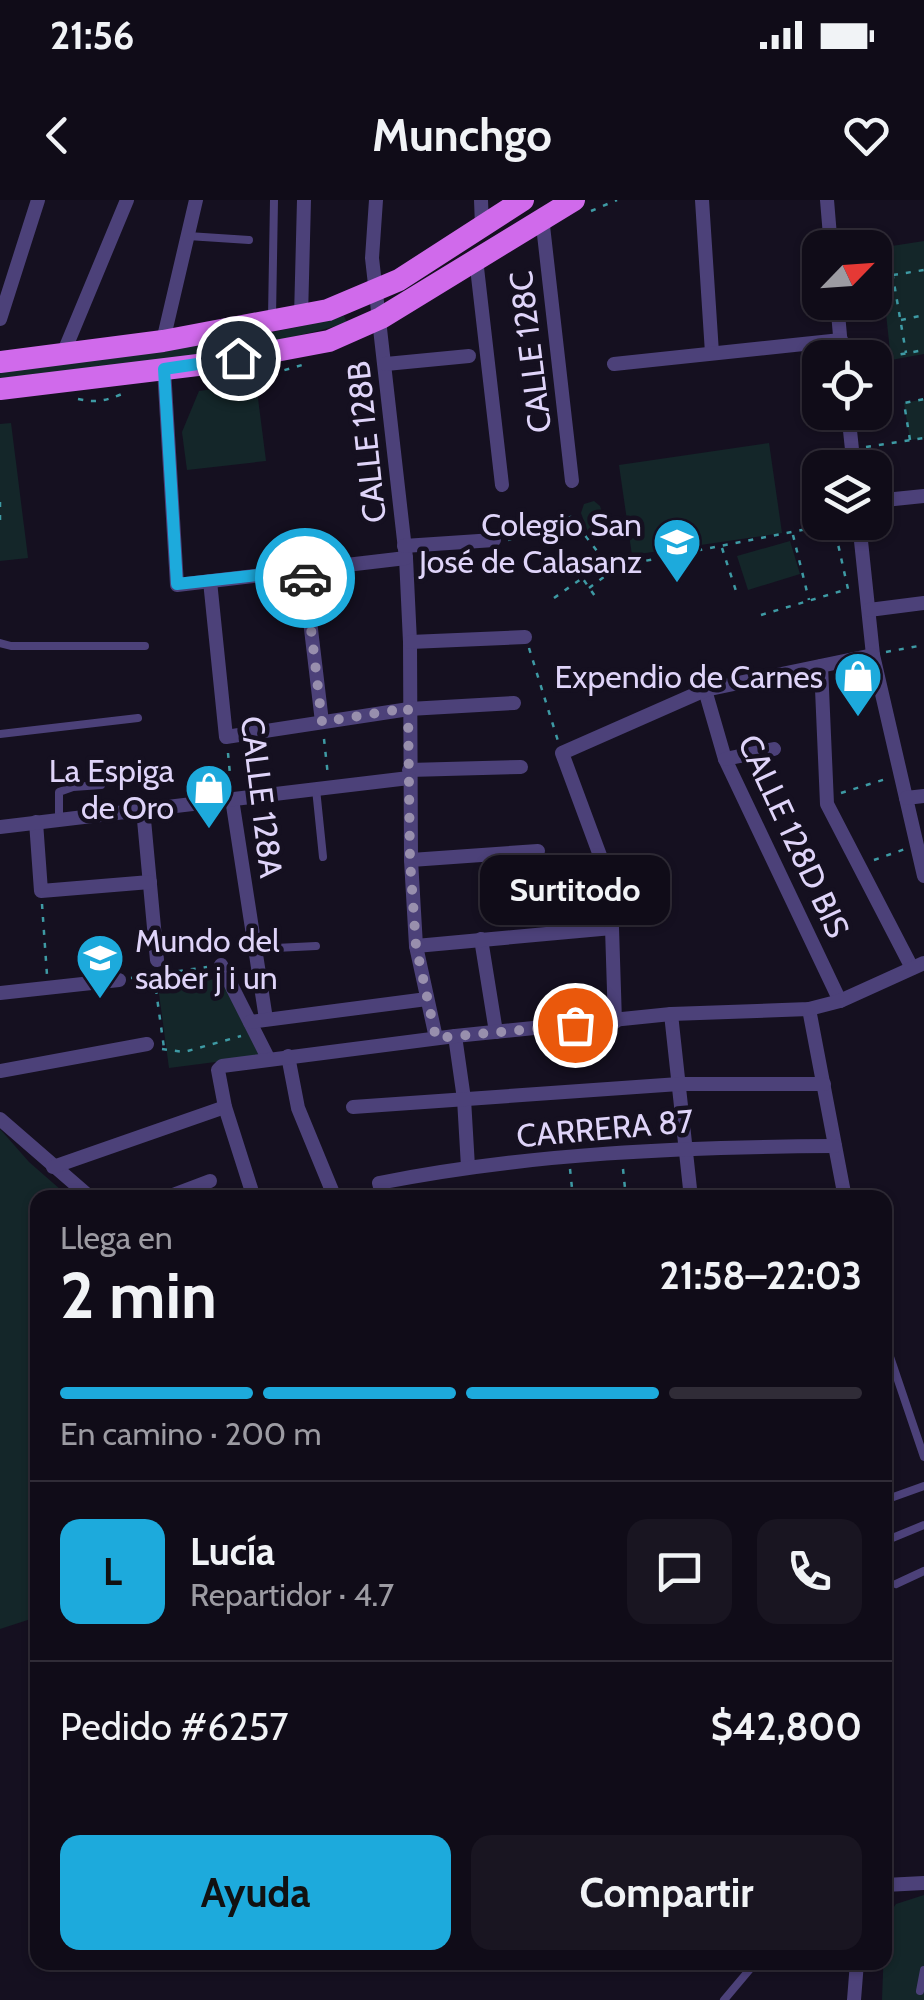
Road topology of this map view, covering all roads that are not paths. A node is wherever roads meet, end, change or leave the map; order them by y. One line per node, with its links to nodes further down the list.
1 (38, 200): 21 (street)
2 (127, 200): 27 (street)
3 (196, 200): 15 (street)
4 (274, 200): 23 (lane)
5 (304, 200): 19 (street)
6 (376, 200): 18 (street, CALLE 128B)
7 (481, 200): 13 (street)
8 (523, 200): 13 (main road)
9 (574, 200): 12 (main road)
10 (702, 200): 28 (street)
11 (826, 200): 14 (street)
12 (542, 218): 17 (main road); 35 (street, CALLE 128C)
13 (482, 226): 18 (main road)
14 (829, 230)
15 (187, 236): 16 (lane); 25 (street)
16 (248, 240)
17 (476, 259): 20 (main road); 36 (street)
18 (377, 292): 19 (main road); 20 (street, CALLE 128B)
19 (301, 317): 23 (main road)
20 (381, 318): 31 (street, CALLE 128B); 33 (main road)
21 (0, 319)
22 (839, 320): 24 (street)
23 (272, 322): 25 (main road)
24 (841, 340)
25 (162, 341): 27 (main road)
26 (802, 344): 28 (street)
27 (63, 354): 30 (main road)
28 (712, 354): 32 (street)
29 (468, 356): 31 (street)
30 (0, 362)
31 (386, 364): 41 (street, CALLE 128B)
32 (614, 364)
33 (164, 369): 34 (main road); 43 (street)
34 (0, 389)
35 (572, 481)
36 (502, 485)
37 (924, 496): 38 (street)
38 (892, 499)
39 (501, 540): 41 (street)
40 (862, 540): 45 (street)
41 (405, 552): 42 (street); 47 (street, CALLE 128B)
42 (304, 570): 43 (street); 56 (street)
43 (210, 581): 56 (street, CALLE 128A)
44 (924, 603): 45 (street)
45 (868, 610): 50 (street)
46 (525, 637): 47 (street)
47 (410, 642): 54 (street, CALLE 128B)
48 (0, 643): 49 (lane)
49 (145, 646)
50 (873, 655): 51 (street); 65 (street)
51 (821, 666): 52 (street); 82 (street)
52 (706, 690): 59 (street, CALLE 128D BIS); 77 (street)
53 (514, 703): 54 (street)
54 (408, 708): 56 (street); 61 (street, CALLE 128B)
55 (138, 718): 57 (lane)
56 (322, 722)
57 (0, 734)
58 (774, 749): 59 (street)
59 (724, 759): 88 (street, CALLE 128D BIS)
60 (522, 768): 61 (street)
61 (409, 774): 63 (street); 74 (street, CALLE 128B)
62 (101, 784): 68 (lane)
63 (323, 788): 66 (street); 73 (lane)
64 (924, 796): 65 (street)
65 (906, 798): 71 (street)
66 (232, 799): 67 (street); 81 (street, CALLE 128A)
67 (144, 810): 68 (street); 76 (street)
68 (59, 820): 69 (street)
69 (36, 822): 70 (street); 76 (street)
70 (0, 827)
71 (919, 828): 75 (street)
72 (538, 850): 74 (street)
73 (323, 857)
74 (410, 860): 80 (street, CALLE 128B)
75 (924, 876)
76 (150, 882): 84 (street)
77 (612, 928): 78 (street); 92 (street)
78 (481, 938): 80 (street); 94 (street)
79 (316, 946): 81 (lane)
80 (416, 946): 87 (street, CALLE 128B)
81 (255, 949): 91 (street, CALLE 128A)
82 (918, 965): 88 (street)
83 (220, 966): 93 (street)
84 (156, 967)
85 (119, 980): 86 (street)
86 (0, 992)
87 (427, 999): 91 (street); 96 (street, CALLE 128B)
88 (840, 1000): 89 (street)
89 (809, 1010): 90 (street); 102 (street)
90 (671, 1014): 92 (street); 101 (street)
91 (266, 1019): 93 (street)
92 (615, 1022): 94 (street)
93 (252, 1027): 99 (street)
94 (496, 1032): 95 (street)
95 (456, 1036): 96 (street); 103 (street)
96 (436, 1038): 98 (street)
97 (147, 1044): 100 (street)
98 (288, 1056): 99 (street); 115 (street)
99 (268, 1058): 104 (street)
100 (0, 1071)
101 (679, 1084): 102 (street); 103 (street); 108 (street)
102 (824, 1084): 107 (street)
103 (464, 1100): 105 (street); 109 (street)
104 (225, 1106): 110 (street); 114 (street)
105 (354, 1107)
106 (0, 1119): 110 (street)
107 (836, 1146): 108 (street, CARRERA 87); 118 (street)
108 (686, 1147): 109 (street, CARRERA 87); 117 (street)
109 (468, 1167): 116 (street, CARRERA 87)
110 (53, 1168): 112 (street)
111 (210, 1182): 113 (street)
112 (81, 1190)
113 (189, 1190)
114 (251, 1190)
115 (332, 1190)
116 (382, 1190)
117 (690, 1190)
118 (849, 1190)
119 (892, 1363): 120 (lane)
120 (924, 1458)
121 (924, 1486): 122 (lane)
122 (892, 1497)
123 (924, 1525): 124 (lane)
124 (892, 1539)
125 (924, 1571): 126 (lane)
126 (896, 1584)
127 (924, 1883): 128 (street)
128 (892, 1885)
129 (749, 1970): 133 (lane)
130 (856, 1970): 134 (street)
131 (924, 1970): 132 (lane)
132 (920, 1990)
133 (724, 2000)
134 (854, 2000)

